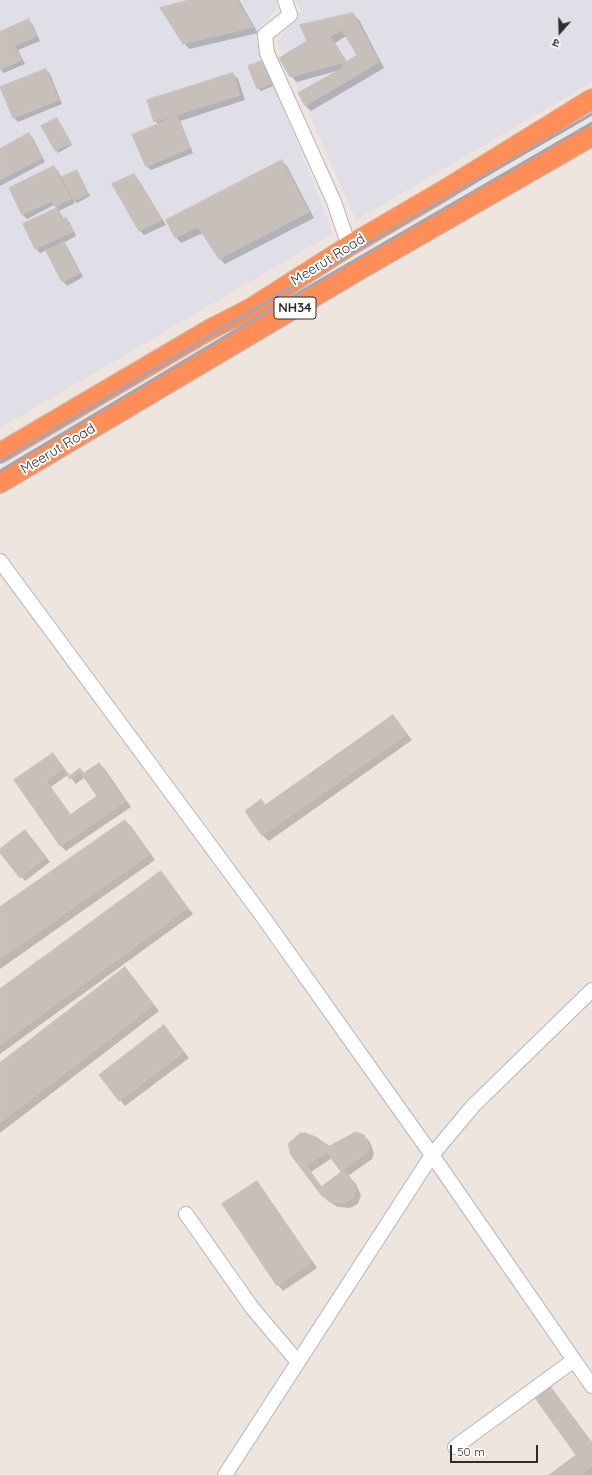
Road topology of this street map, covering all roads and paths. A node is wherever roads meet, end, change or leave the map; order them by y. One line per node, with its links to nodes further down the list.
1 (285, 0): 4 (street)
2 (592, 99): 4 (highway, Meerut Road / NH34)
3 (592, 136): 6 (highway, Meerut Road / NH34)
4 (349, 246): 5 (highway, Meerut Road / NH34)
5 (0, 453)
6 (0, 484)
7 (0, 561): 9 (street)
8 (592, 990): 9 (street)
9 (432, 1155): 11 (street); 12 (street)
10 (186, 1214): 12 (street)
11 (574, 1360): 13 (street); 14 (street)
12 (298, 1362): 15 (street)
13 (592, 1386)
14 (455, 1447)
15 (225, 1475)

